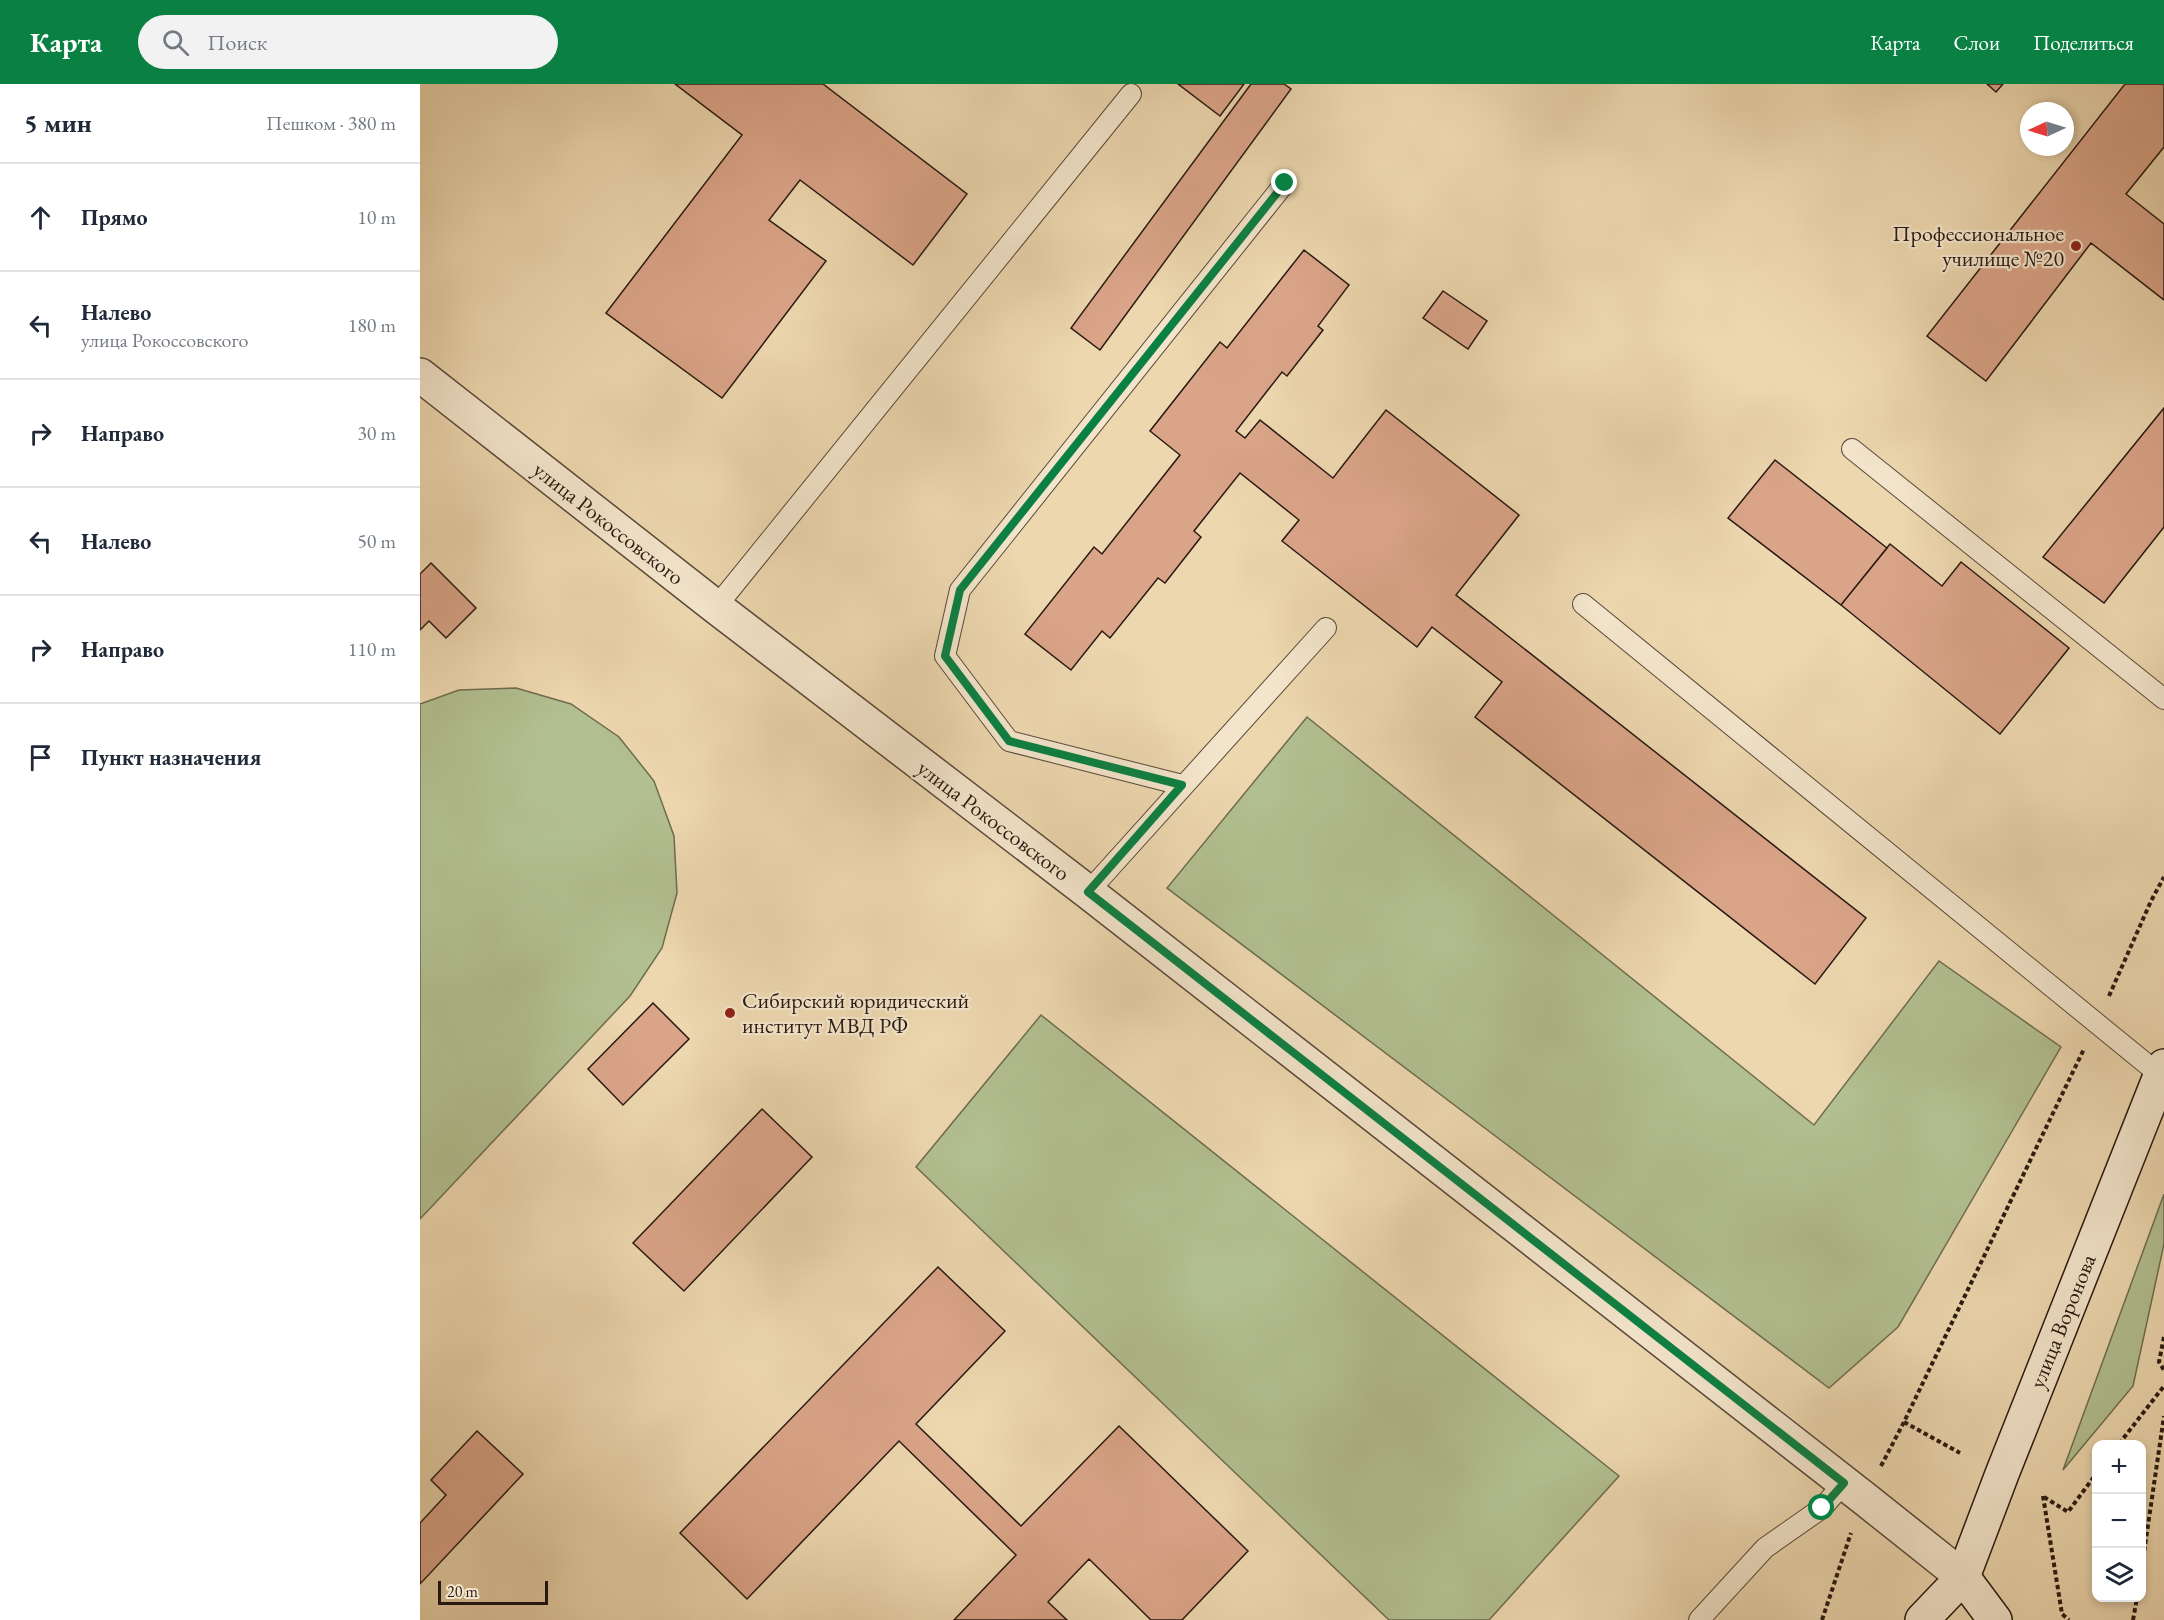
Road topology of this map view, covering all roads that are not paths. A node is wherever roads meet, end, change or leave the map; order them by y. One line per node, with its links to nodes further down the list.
1 (1131, 94): 6 (lane)
2 (1285, 183): 9 (lane)
3 (420, 375): 6 (street, улица Рокоссовского)
4 (1852, 449): 8 (lane)
5 (1583, 604): 11 (lane)
6 (716, 607): 10 (street, улица Рокоссовского)
7 (1326, 628): 9 (lane)
8 (2164, 699)
9 (1182, 785): 10 (lane)
10 (1088, 892): 12 (street, улица Рокоссовского)
11 (2162, 1070): 13 (street, улица Воронова)
12 (1844, 1483): 13 (street, улица Рокоссовского); 14 (lane)
13 (1963, 1577): 15 (street, улица Воронова); 16 (street)
14 (1699, 1620)
15 (1922, 1620)
16 (1995, 1620)

